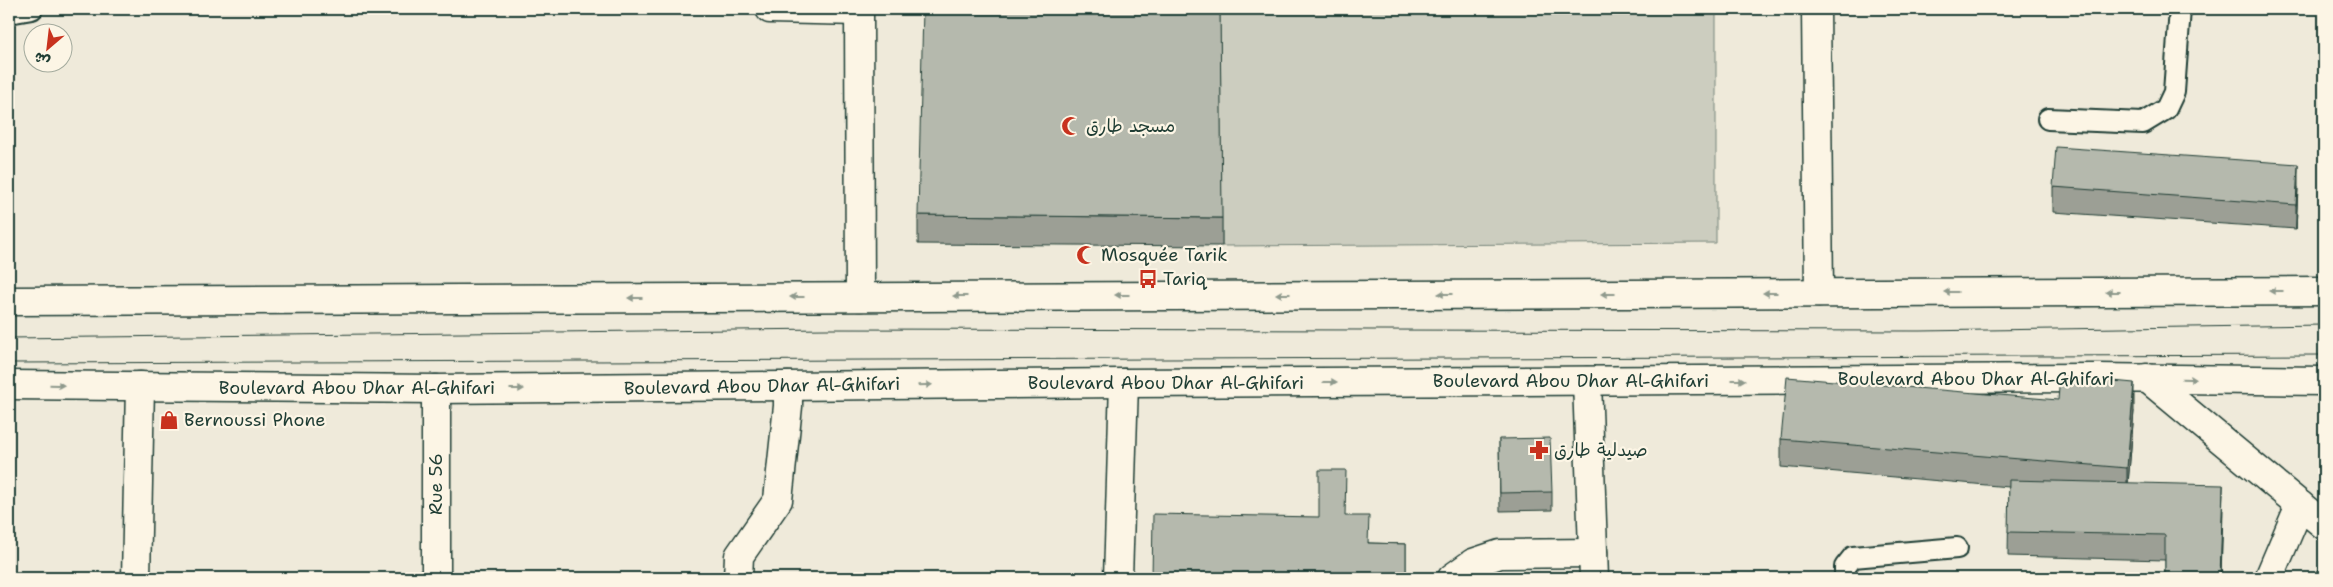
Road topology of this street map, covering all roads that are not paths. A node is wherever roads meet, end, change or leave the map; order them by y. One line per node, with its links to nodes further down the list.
1 (32, 9): 6 (lane)
2 (770, 9): 5 (street)
3 (1816, 9): 9 (street)
4 (2180, 9): 7 (lane)
5 (858, 10): 10 (street)
6 (9, 13)
7 (2048, 119)
8 (2324, 291): 9 (street, one-way to 9)
9 (1819, 293): 10 (street, one-way to 10)
10 (860, 296): 11 (street, one-way to 11)
11 (9, 301)
12 (2147, 378): 13 (street, Boulevard Abou Dhar Al-Ghifari, one-way to 12); 14 (street, Boulevard Abou Dhar Al-Ghifari, one-way to 14); 20 (street)
13 (1587, 381): 15 (street, Boulevard Abou Dhar Al-Ghifari, one-way to 13); 23 (street)
14 (2324, 381)
15 (1124, 383): 18 (street, Boulevard Abou Dhar Al-Ghifari, one-way to 15); 27 (street)
16 (9, 385): 17 (street, Boulevard Abou Dhar Al-Ghifari, one-way to 17)
17 (140, 386): 19 (street, Boulevard Abou Dhar Al-Ghifari); 24 (street)
18 (788, 386): 19 (street, Boulevard Abou Dhar Al-Ghifari, one-way to 18); 26 (street)
19 (436, 389): 25 (street, Rue 56)
20 (2300, 505): 21 (street); 30 (street)
21 (2324, 525)
22 (1957, 548): 29 (lane)
23 (1594, 565): 28 (street)
24 (136, 578)
25 (436, 578)
26 (738, 578)
27 (1118, 578)
28 (1452, 578)
29 (1845, 578)
30 (2269, 578)

